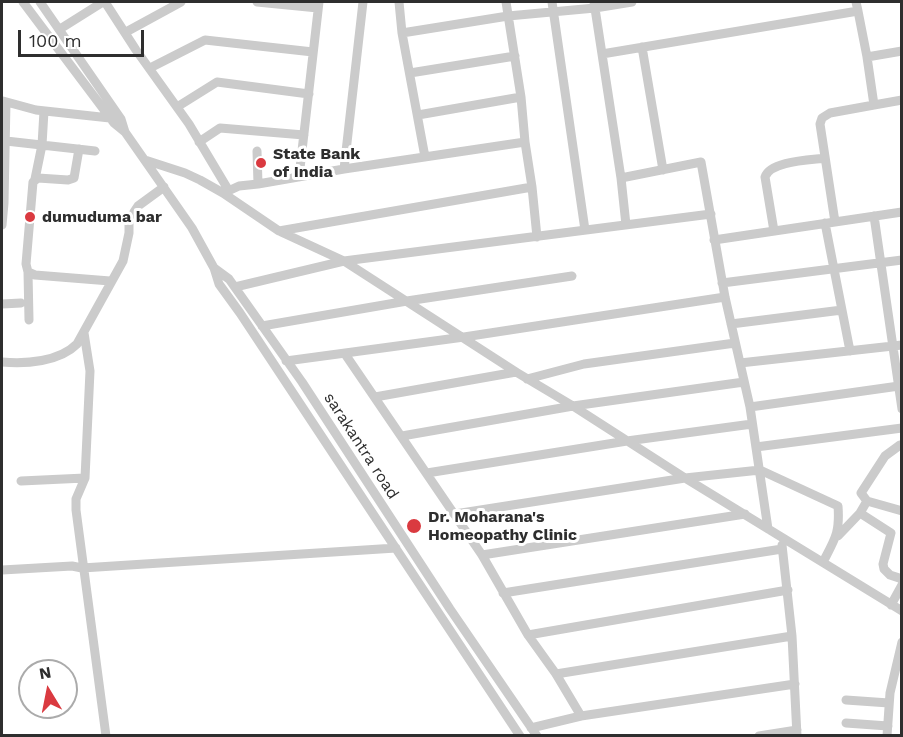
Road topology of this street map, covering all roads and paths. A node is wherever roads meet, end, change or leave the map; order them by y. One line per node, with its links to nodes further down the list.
1 (23, 2): 34 (street)
2 (40, 2): 15 (street)
3 (104, 2): 15 (street); 16 (street)
4 (181, 2): 16 (street)
5 (257, 2): 10 (street)
6 (363, 2): 48 (street)
7 (399, 2): 17 (street)
8 (506, 2): 14 (street)
9 (632, 2): 11 (street)
10 (319, 5): 20 (street)
11 (595, 5): 12 (street); 21 (street)
12 (553, 6): 14 (street); 64 (street)
13 (857, 6): 18 (street); 23 (street)
14 (508, 16): 17 (street); 22 (street)
15 (60, 29): 35 (street)
16 (126, 32): 24 (street)
17 (402, 33): 25 (street)
18 (642, 47): 21 (street); 49 (street)
19 (902, 51): 23 (street)
20 (313, 52): 24 (street); 26 (street)
21 (602, 54): 51 (street)
22 (515, 56): 25 (street); 27 (street)
23 (867, 57): 30 (street)
24 (150, 68): 31 (street)
25 (410, 73): 33 (street)
26 (309, 94): 31 (street); 36 (street)
27 (521, 97): 33 (street); 39 (street)
28 (902, 100): 30 (street)
29 (4, 101): 32 (street); 37 (street)
30 (874, 105): 45 (street)
31 (177, 107): 38 (street)
32 (44, 111): 34 (street); 40 (street)
33 (418, 115): 44 (street)
34 (110, 118): 35 (street)
35 (125, 132): 46 (street, sarakantra road)
36 (304, 135): 38 (street); 50 (street)
37 (6, 141): 40 (street); 47 (street)
38 (198, 142): 56 (street)
39 (525, 142): 44 (street); 55 (street)
40 (42, 145): 41 (street); 52 (street)
41 (79, 149): 42 (street); 52 (street)
42 (95, 151)
43 (257, 151): 53 (street)
44 (425, 157): 48 (street)
45 (825, 158): 61 (street); 66 (street)
46 (145, 160): 54 (street, sarakantra road); 56 (street)
47 (3, 169): 57 (street)
48 (344, 169): 50 (street)
49 (663, 170): 51 (street); 59 (street)
50 (299, 177): 53 (street)
51 (621, 178): 63 (street)
52 (35, 179): 74 (street)
53 (258, 184): 56 (street)
54 (164, 187): 72 (street, sarakantra road); 76 (street)
55 (531, 187): 65 (street); 67 (street)
56 (226, 192): 65 (street)
57 (3, 196): 62 (street)
58 (902, 212): 60 (street)
59 (711, 214): 63 (street); 68 (street)
60 (874, 216): 61 (street); 71 (street)
61 (830, 222): 66 (street); 73 (street)
62 (2, 225)
63 (626, 225): 64 (street)
64 (585, 230): 67 (street)
65 (279, 231): 70 (street)
66 (774, 231): 68 (street)
67 (537, 237): 70 (street)
68 (714, 240): 77 (street)
69 (902, 260): 71 (street)
70 (344, 261): 78 (street); 80 (street)
71 (882, 262): 73 (street); 90 (street)
72 (214, 268): 78 (street, sarakantra road); 123 (street, sarakantra road)
73 (835, 270): 77 (street); 83 (street)
74 (28, 272): 76 (street); 84 (street)
75 (572, 276): 80 (street)
76 (110, 281): 87 (street)
77 (722, 283): 79 (street)
78 (234, 287): 86 (street, sarakantra road)
79 (725, 297): 85 (street); 88 (street)
80 (407, 301): 86 (street); 88 (street)
81 (21, 303): 82 (street)
82 (2, 304)
83 (842, 310): 85 (street); 91 (street)
84 (29, 320)
85 (731, 324): 89 (street)
86 (262, 326): 93 (street, sarakantra road)
87 (84, 333): 94 (street); 112 (street)
88 (464, 337): 92 (street); 96 (street)
89 (735, 343): 95 (street); 97 (street)
90 (898, 346): 91 (street); 99 (street)
91 (850, 351): 95 (street)
92 (345, 354): 93 (street); 100 (street)
93 (286, 361): 145 (street, sarakantra road)
94 (2, 362)
95 (740, 363): 98 (street)
96 (516, 372): 97 (street); 100 (street)
97 (527, 379): 101 (street)
98 (744, 382): 101 (street); 102 (street)
99 (899, 386): 102 (street); 103 (street)
100 (375, 397): 106 (street)
101 (573, 406): 106 (street); 107 (street)
102 (750, 407): 104 (street)
103 (902, 410)
104 (752, 424): 107 (street); 109 (street)
105 (902, 428): 109 (street)
106 (402, 436): 111 (street)
107 (627, 441): 111 (street); 113 (street)
108 (901, 443): 115 (street)
109 (756, 447): 110 (street)
110 (760, 470): 113 (street); 120 (street); 122 (street)
111 (427, 473): 118 (street)
112 (85, 478): 114 (street); 127 (street)
113 (686, 478): 118 (street); 119 (street)
114 (21, 481)
115 (867, 501): 116 (street); 117 (street)
116 (902, 511)
117 (860, 513): 122 (street); 129 (street)
118 (455, 514): 125 (street)
119 (745, 514): 120 (street); 125 (street)
120 (768, 529): 121 (street)
121 (781, 536): 124 (street); 126 (street)
122 (835, 540): 126 (street)
123 (396, 548): 127 (street); 148 (street, sarakantra road)
124 (782, 549): 131 (street); 132 (street)
125 (482, 555): 132 (street)
126 (822, 562): 133 (street)
127 (82, 568): 128 (street); 147 (street)
128 (2, 570)
129 (902, 579)
130 (902, 585): 133 (street)
131 (788, 590): 135 (street); 136 (street)
132 (503, 593): 135 (street)
133 (891, 605): 134 (street)
134 (902, 611)
135 (528, 635): 138 (street)
136 (792, 636): 138 (street); 139 (street)
137 (902, 642): 141 (street)
138 (556, 675): 142 (street)
139 (795, 684): 142 (street); 146 (street)
140 (846, 700): 141 (street)
141 (889, 703): 144 (street)
142 (580, 716): 145 (street)
143 (846, 723): 144 (street)
144 (887, 730)
145 (534, 732)
146 (797, 733): 149 (street)
147 (106, 735)
148 (520, 735)
149 (759, 735)

